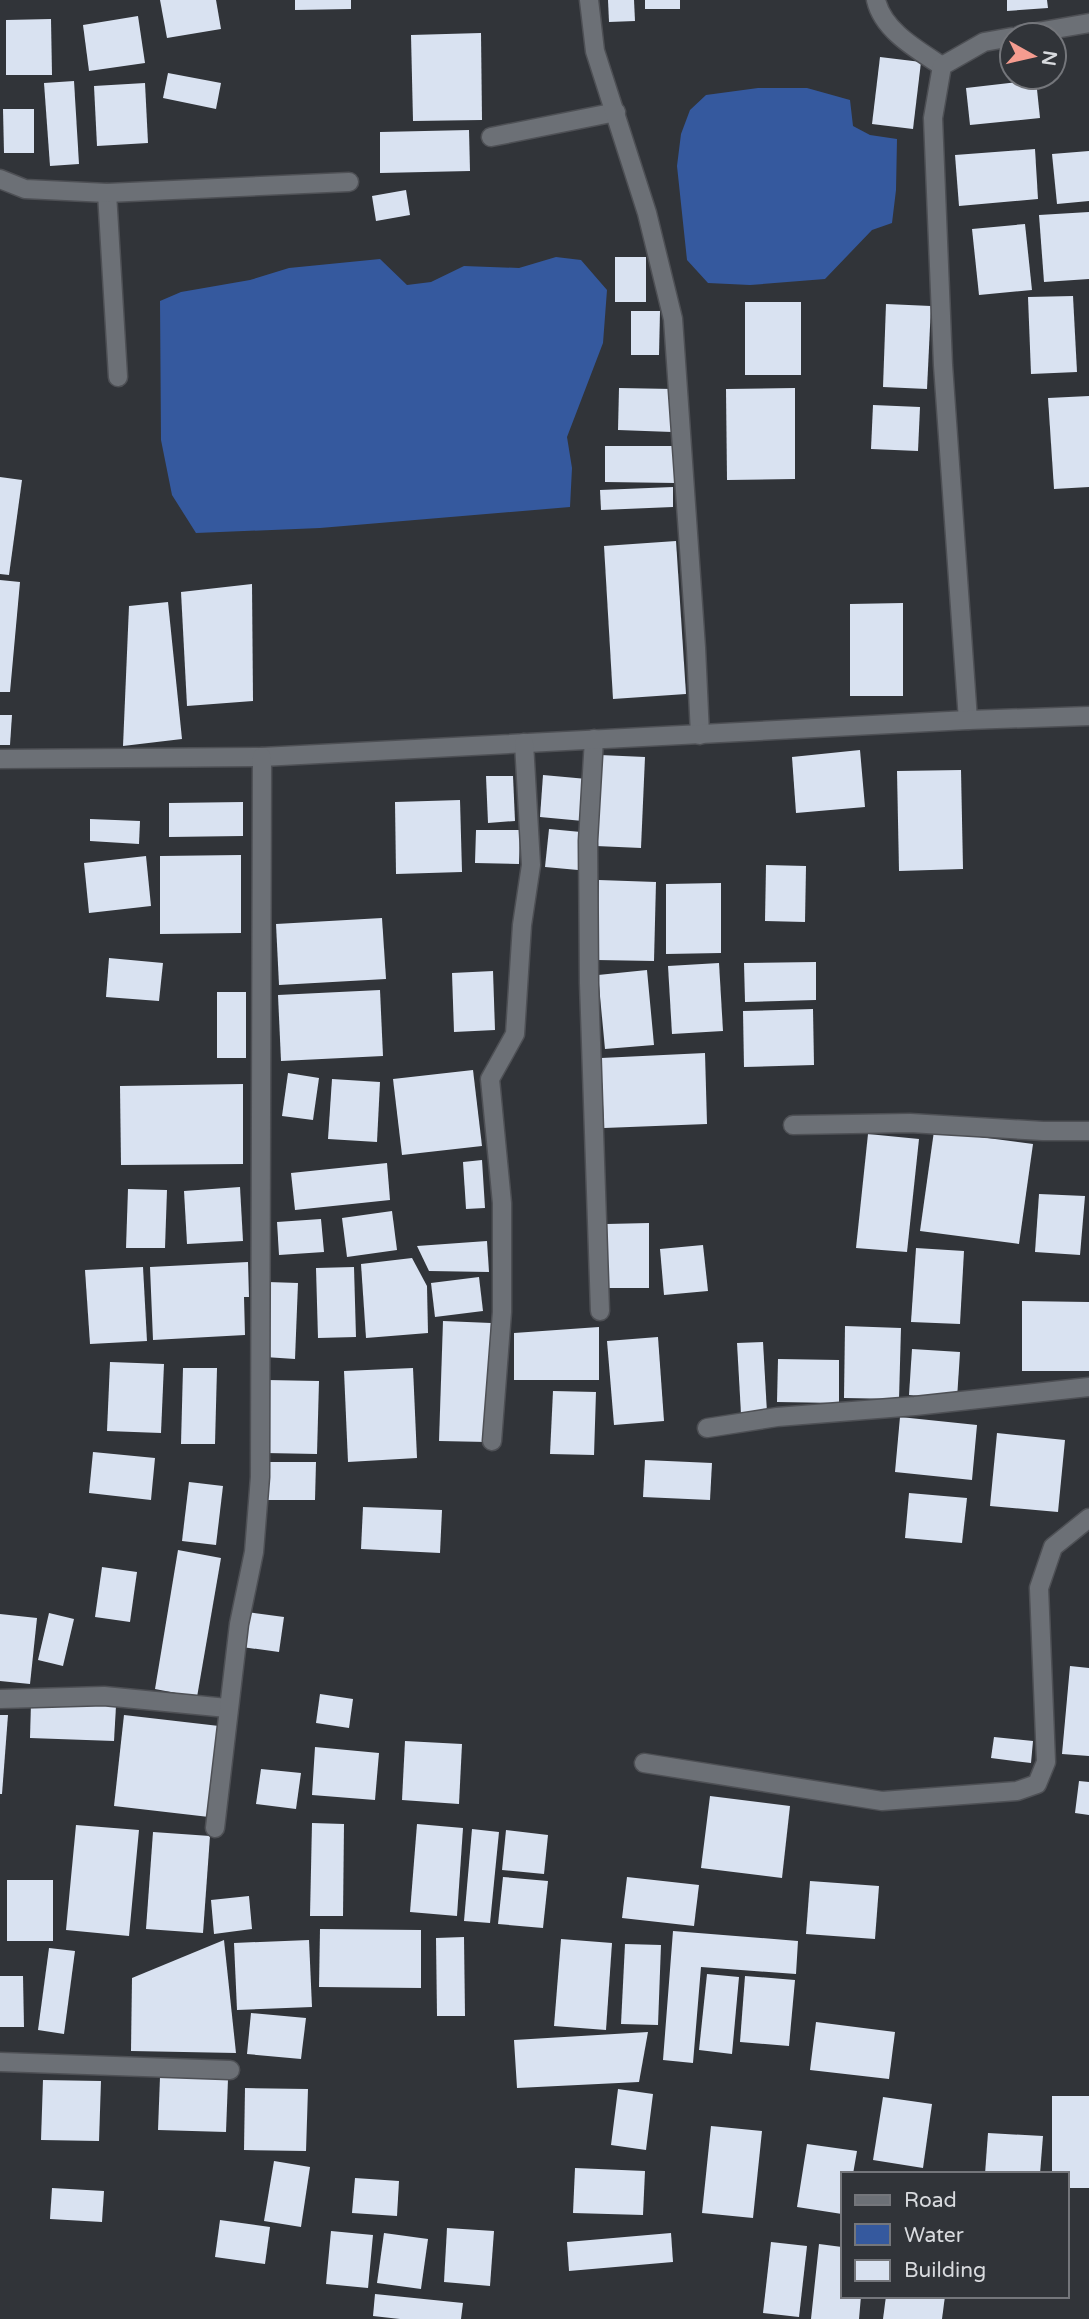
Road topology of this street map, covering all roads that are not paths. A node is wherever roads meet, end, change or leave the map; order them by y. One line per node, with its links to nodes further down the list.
1 (589, 0): 7 (street)
2 (876, 0): 6 (street)
3 (1089, 23): 4 (street)
4 (1068, 27)
5 (998, 39): 6 (street)
6 (942, 66): 14 (street)
7 (616, 112): 8 (street); 15 (street)
8 (491, 137)
9 (0, 179): 11 (street)
10 (349, 182): 11 (street)
11 (107, 193): 12 (street)
12 (118, 377)
13 (1089, 716): 14 (street)
14 (968, 720): 15 (street)
15 (699, 735): 16 (street)
16 (594, 739): 17 (street); 22 (street)
17 (524, 743): 18 (street); 25 (street)
18 (261, 757): 19 (street); 28 (street)
19 (0, 759)
20 (793, 1125): 21 (street)
21 (1089, 1131)
22 (600, 1311)
23 (1089, 1387): 24 (street)
24 (707, 1428)
25 (492, 1441)
26 (1089, 1518): 29 (street)
27 (0, 1699): 28 (street)
28 (228, 1708): 30 (street)
29 (644, 1763)
30 (215, 1828)
31 (0, 2062): 32 (street)
32 (230, 2070)

